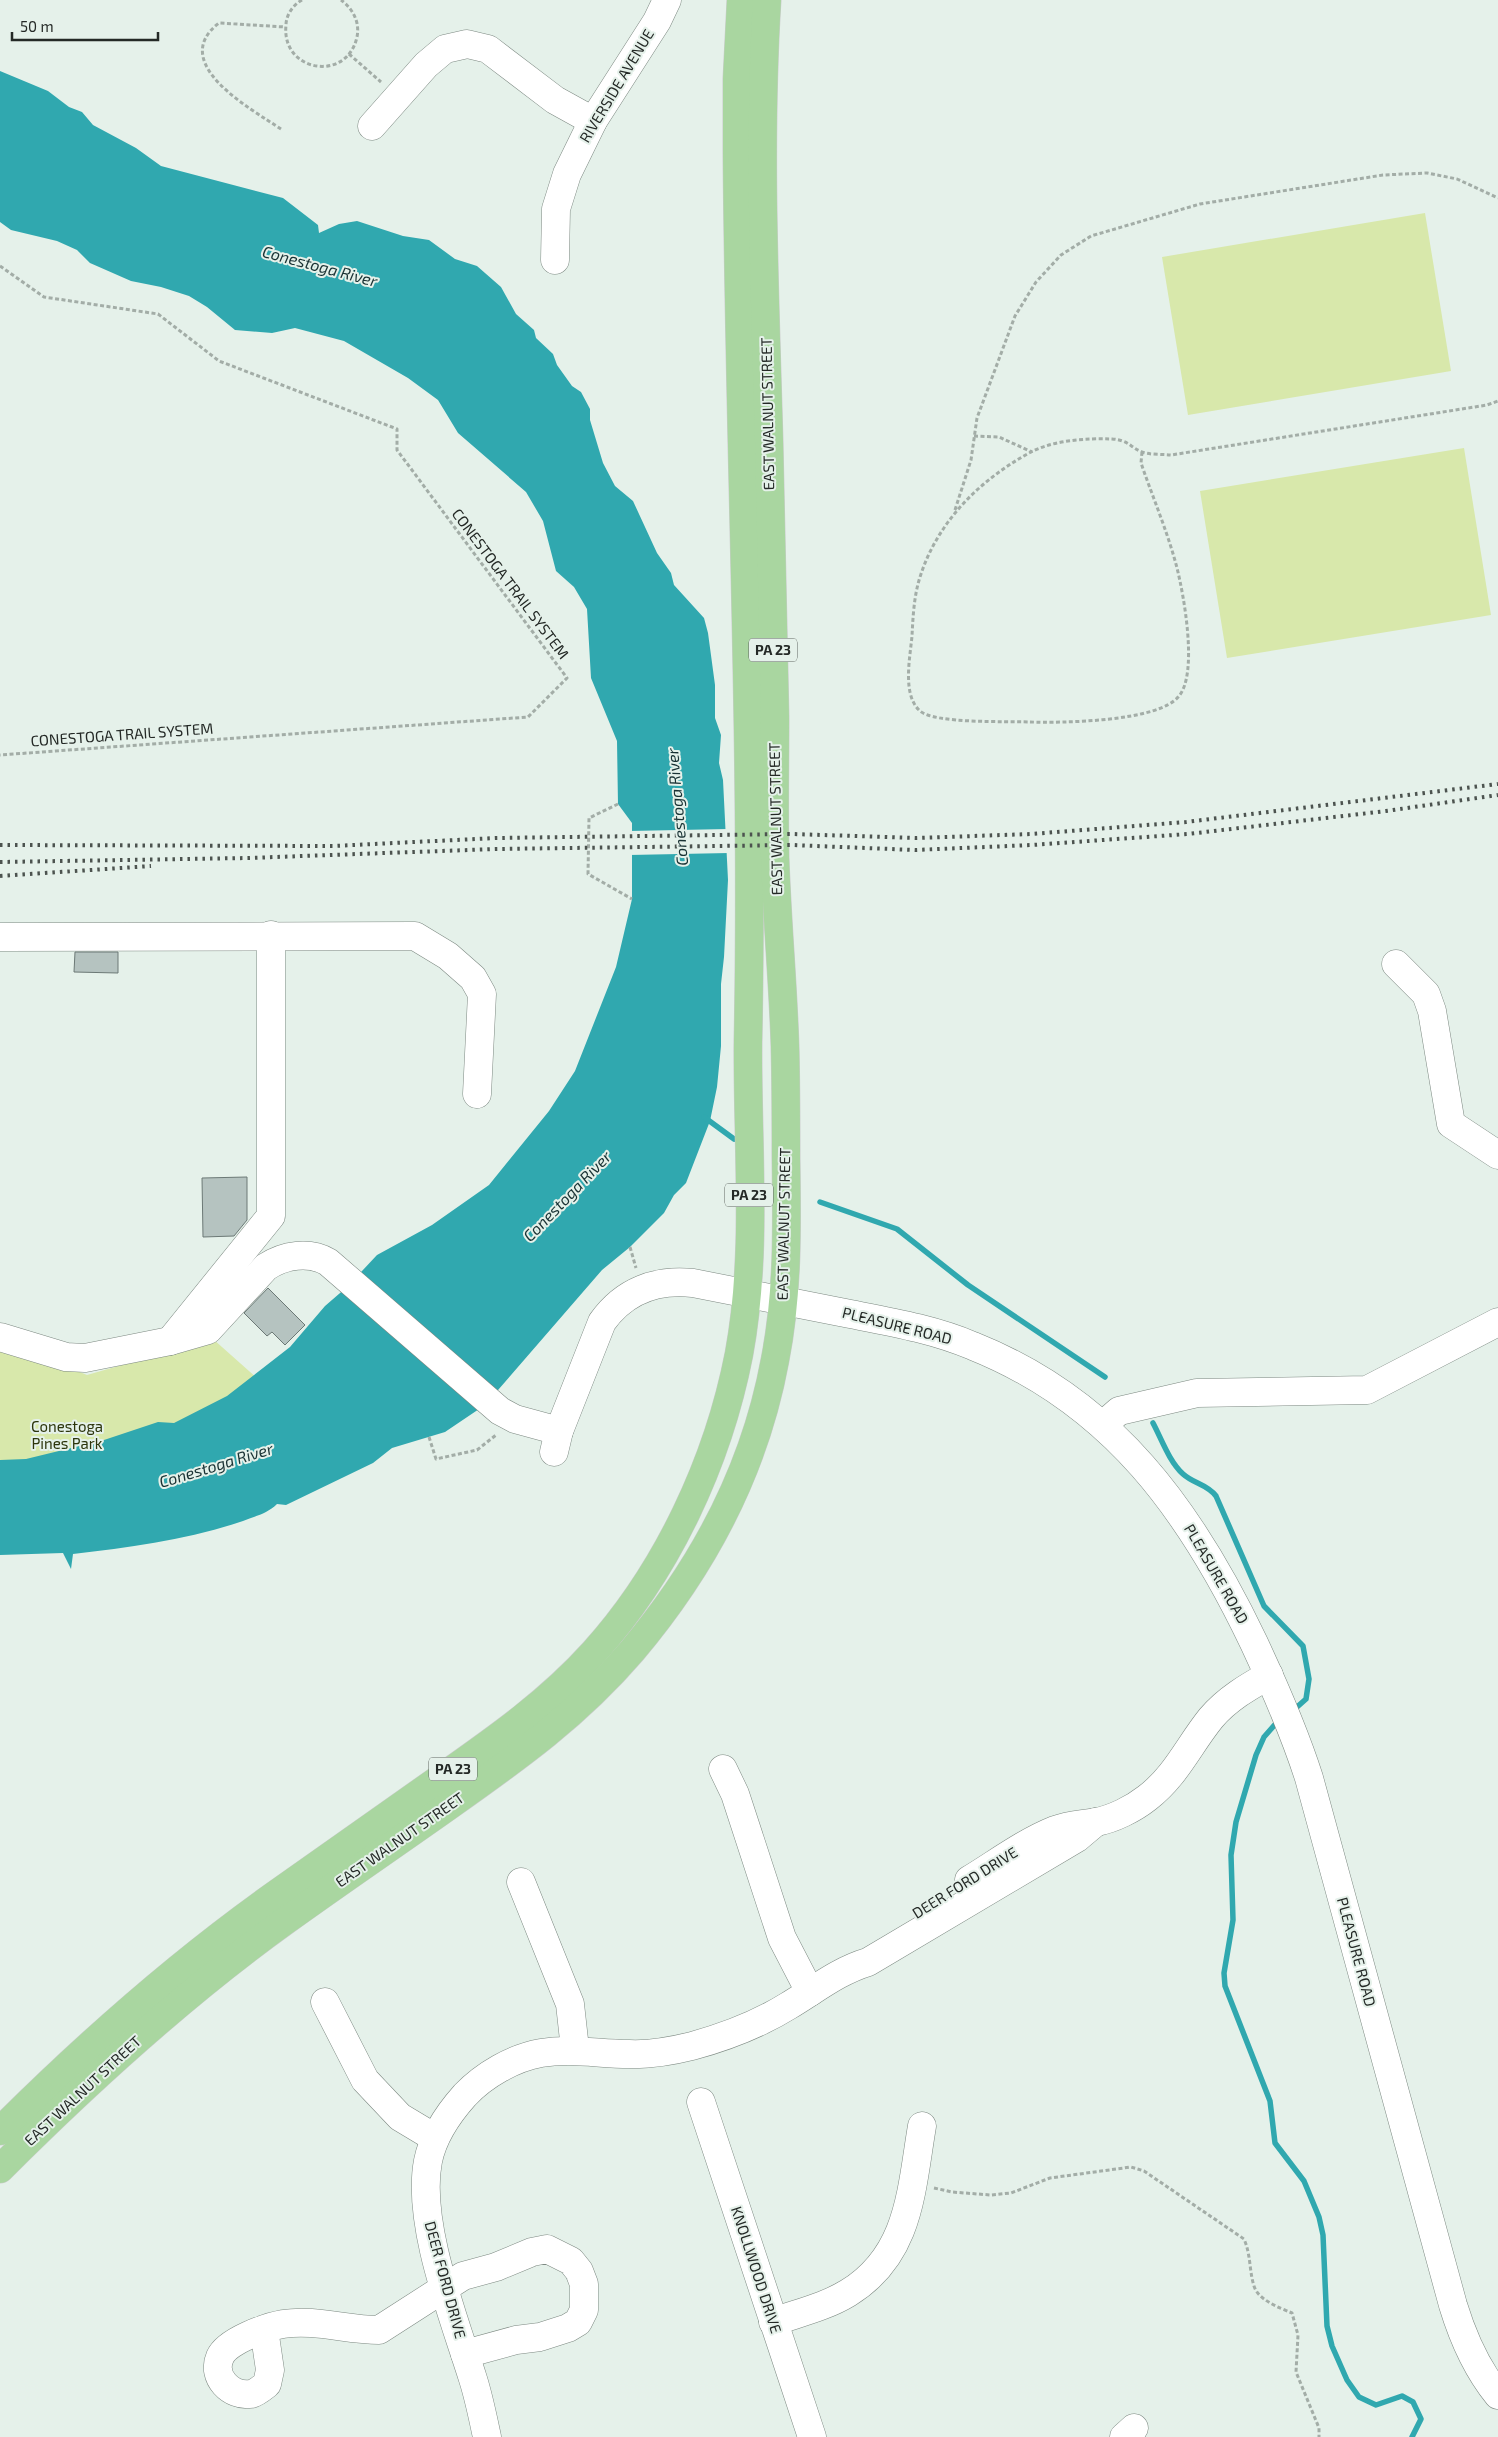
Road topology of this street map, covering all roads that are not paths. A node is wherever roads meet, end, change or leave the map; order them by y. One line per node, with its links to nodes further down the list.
1 (667, 0): 4 (street, RIVERSIDE AVENUE)
2 (741, 0): 12 (main road, EAST WALNUT STREET / PA 23)
3 (768, 0): 13 (main road, EAST WALNUT STREET / PA 23)
4 (593, 121): 5 (street); 6 (street, RIVERSIDE AVENUE)
5 (372, 126)
6 (555, 260)
7 (271, 935): 8 (street); 10 (street); 16 (street)
8 (0, 938)
9 (1396, 964): 11 (street)
10 (477, 1094)
11 (1498, 1155)
12 (746, 1294): 13 (street, PLEASURE ROAD); 16 (street, PLEASURE ROAD); 26 (main road, EAST WALNUT STREET / PA 23)
13 (783, 1300): 17 (street, PLEASURE ROAD); 28 (main road, EAST WALNUT STREET / PA 23)
14 (1498, 1322): 17 (street)
15 (0, 1337): 16 (street)
16 (170, 1341)
17 (1103, 1425): 18 (street, PLEASURE ROAD)
18 (1269, 1675): 21 (street, DEER FORD DRIVE); 33 (street, PLEASURE ROAD)
19 (723, 1769): 21 (street)
20 (521, 1882): 23 (street)
21 (810, 1992): 23 (street, DEER FORD DRIVE)
22 (325, 2002): 27 (street)
23 (575, 2050): 27 (street, DEER FORD DRIVE)
24 (701, 2102): 30 (street, KNOLLWOOD DRIVE)
25 (922, 2126): 30 (street)
26 (0, 2131)
27 (435, 2138): 29 (street, DEER FORD DRIVE)
28 (0, 2170)
29 (444, 2286): 31 (street); 32 (street, DEER FORD DRIVE); 32 (street)
30 (773, 2322): 35 (street, KNOLLWOOD DRIVE)
31 (264, 2329)
32 (465, 2354): 34 (street, DEER FORD DRIVE)
33 (1498, 2395)
34 (487, 2437)
35 (812, 2437)

